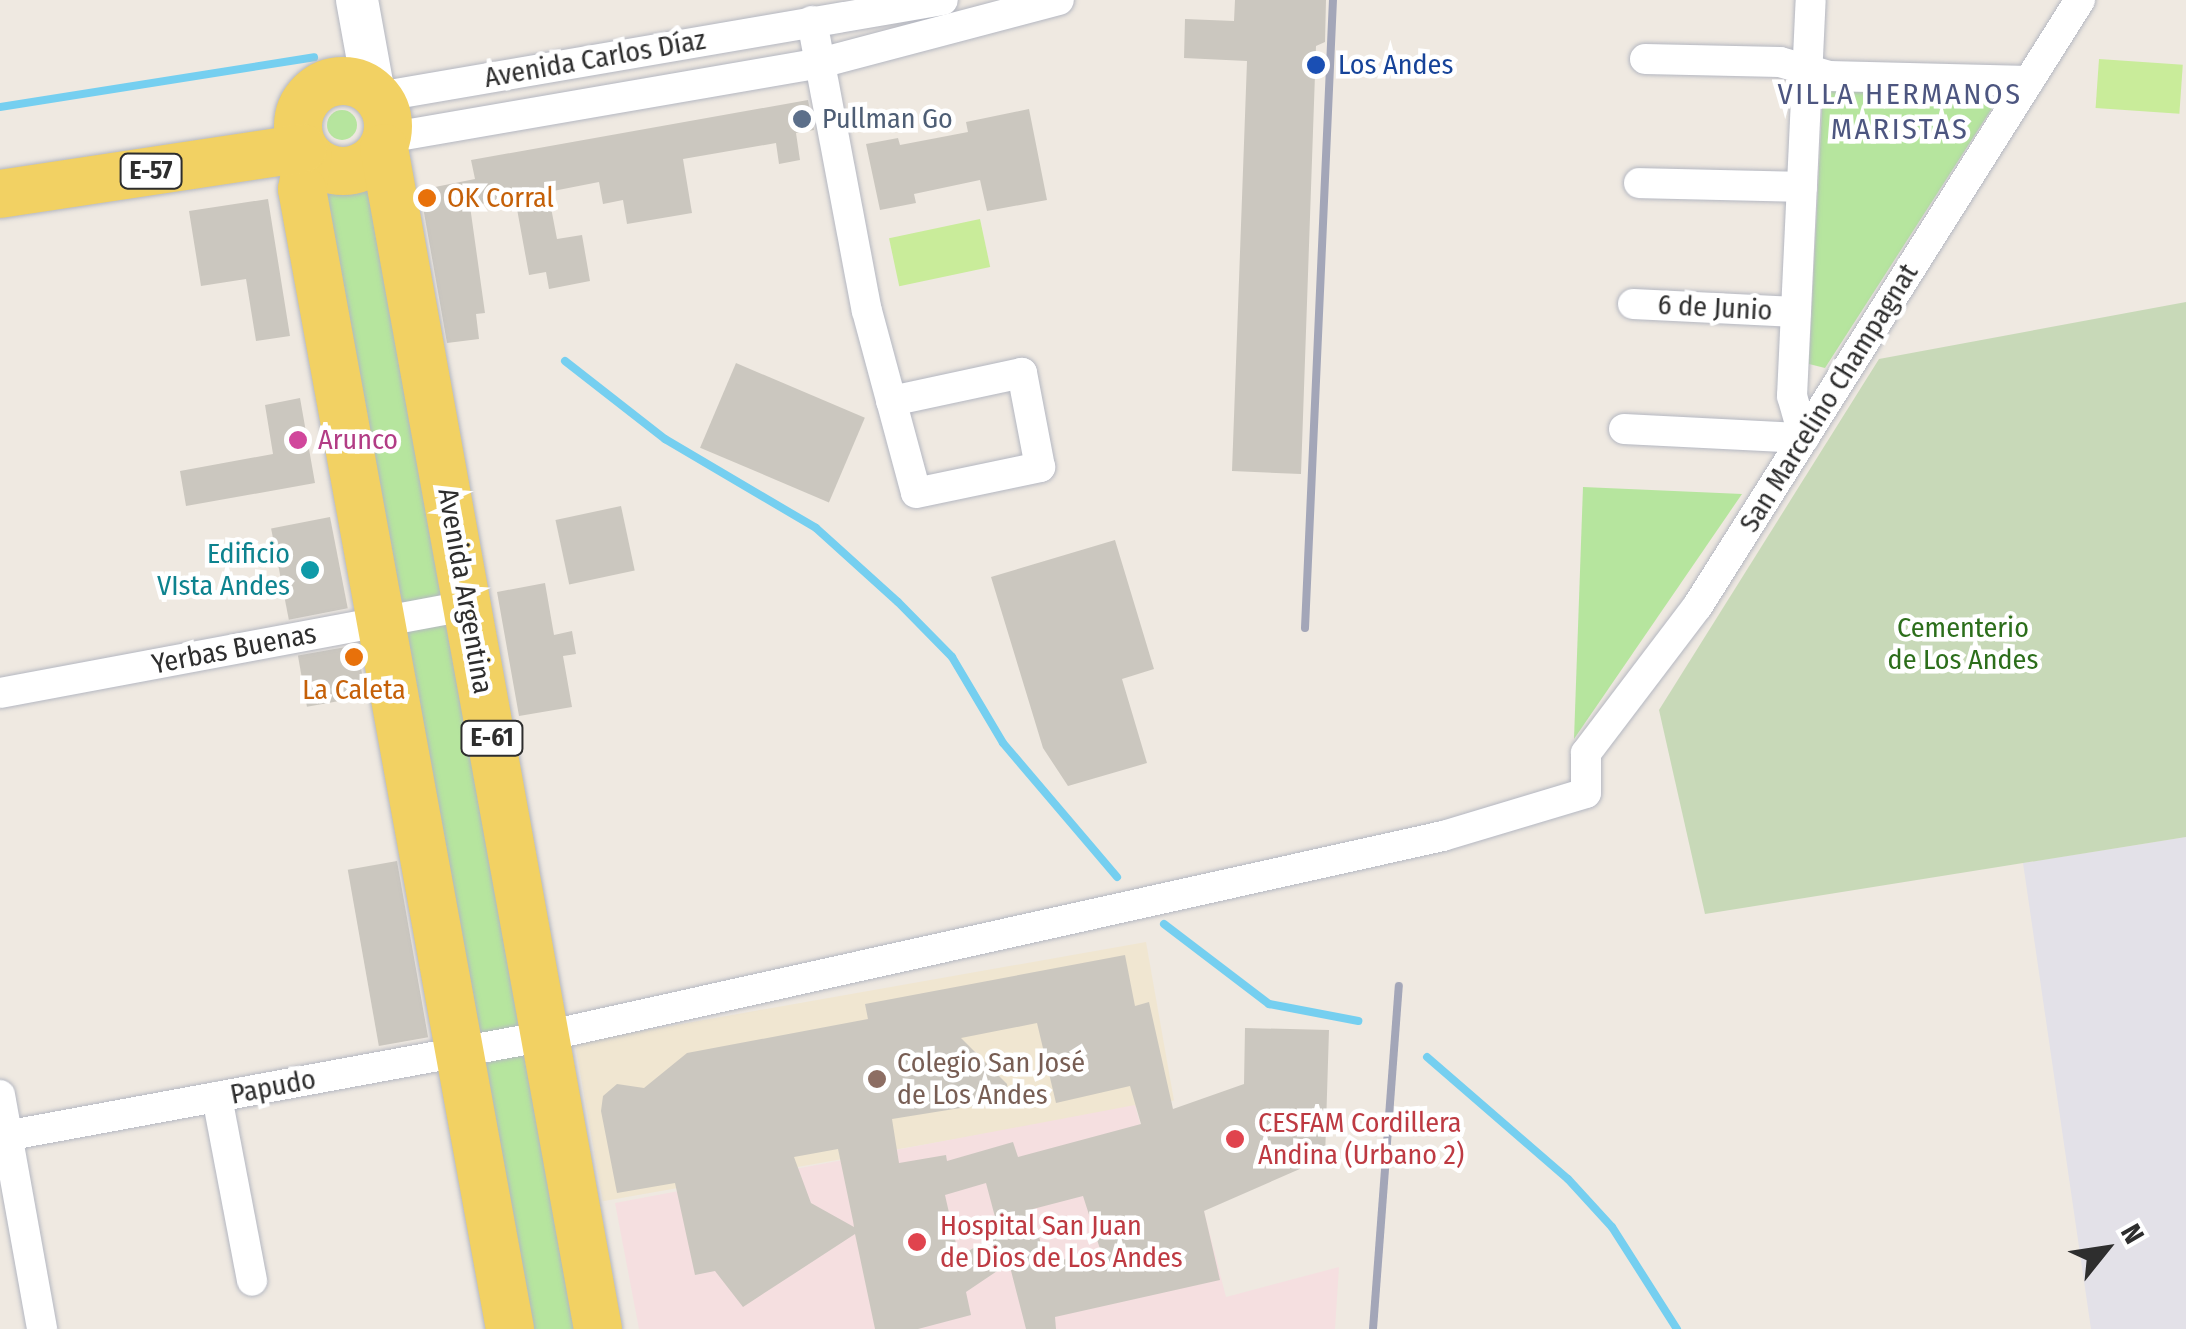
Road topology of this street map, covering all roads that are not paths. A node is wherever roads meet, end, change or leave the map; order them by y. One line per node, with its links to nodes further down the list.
1 (331, 0): 12 (main road, E-61)
2 (358, 0): 12 (main road, E-61)
3 (932, 0): 7 (street, Avenida Carlos Díaz)
4 (1060, 0): 9 (street, Avenida Carlos Díaz)
5 (1811, 0): 10 (street)
6 (2080, 0): 11 (street, San Marcelino Champagnat)
7 (812, 21): 9 (street); 12 (street, Avenida Carlos Díaz)
8 (1644, 59): 10 (street)
9 (820, 63): 12 (street, Avenida Carlos Díaz); 20 (street)
10 (1809, 69): 11 (street); 16 (street)
11 (2028, 81): 22 (street, San Marcelino Champagnat)
12 (374, 112): 13 (main road); 13 (main road); 23 (main road, Avenida Argentina / E-61)
13 (303, 142): 14 (main road, E-57); 17 (main road, E-57); 24 (main road)
14 (0, 163)
15 (1640, 183): 16 (street)
16 (1802, 187): 19 (street)
17 (0, 194)
18 (1633, 304): 19 (street, 6 de Junio)
19 (1796, 312): 22 (street)
20 (891, 401): 20 (street)
21 (1624, 429): 22 (street)
22 (1804, 438): 26 (street, San Marcelino Champagnat)
23 (468, 605): 24 (street, Yerbas Buenas); 27 (main road, Avenida Argentina / E-61)
24 (383, 621): 25 (street, Yerbas Buenas); 28 (main road)
25 (0, 693)
26 (1586, 793): 27 (street, Papudo)
27 (546, 1036): 28 (street, Papudo); 35 (main road, Avenida Argentina / E-61)
28 (458, 1052): 30 (street, Papudo); 34 (main road)
29 (0, 1095): 31 (street)
30 (217, 1097): 31 (street, Papudo); 32 (street)
31 (4, 1137): 33 (street)
32 (252, 1281)
33 (42, 1329)
34 (510, 1329)
35 (598, 1329)

